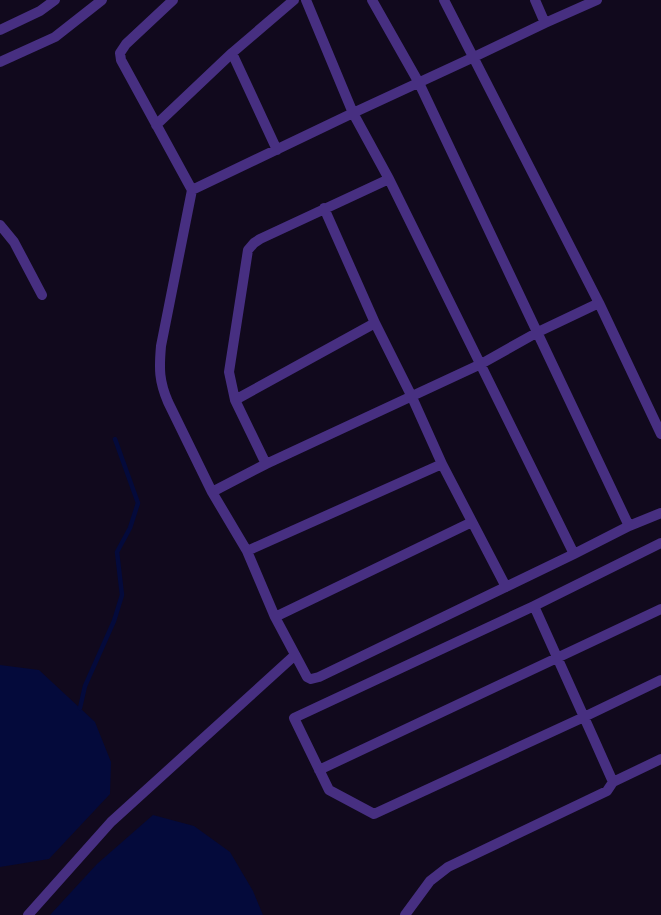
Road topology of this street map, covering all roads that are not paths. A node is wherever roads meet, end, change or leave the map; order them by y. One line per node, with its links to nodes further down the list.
1 (55, 0): 11 (street)
2 (102, 0): 14 (street)
3 (173, 0): 17 (street)
4 (294, 0): 12 (street)
5 (306, 0): 16 (street)
6 (372, 0): 15 (street)
7 (444, 0): 13 (street)
8 (535, 0): 10 (street)
9 (597, 0): 10 (street)
10 (545, 23): 13 (street)
11 (0, 30)
12 (232, 53): 17 (street); 18 (street)
13 (474, 57): 15 (street); 24 (street)
14 (0, 62)
15 (419, 83): 16 (street); 26 (street)
16 (353, 113): 18 (street); 19 (street)
17 (156, 125): 20 (street)
18 (276, 150): 20 (street)
19 (389, 179): 21 (street); 27 (street)
20 (192, 190): 33 (street)
21 (324, 208): 25 (street); 29 (street)
22 (0, 225): 23 (street)
23 (42, 295)
24 (599, 303): 26 (street); 30 (street)
25 (376, 323): 28 (street); 29 (street)
26 (538, 332): 27 (street); 36 (street)
27 (481, 364): 28 (street); 39 (street)
28 (411, 395): 31 (street); 32 (street)
29 (235, 400): 31 (street)
30 (661, 434)
31 (266, 464): 33 (street)
32 (442, 464): 35 (street); 38 (street)
33 (212, 492): 38 (street)
34 (661, 513): 36 (street)
35 (472, 522): 40 (street); 43 (street)
36 (629, 526): 39 (street)
37 (661, 543): 41 (street)
38 (247, 551): 43 (street)
39 (574, 554): 40 (street)
40 (506, 587): 44 (street)
41 (534, 606): 45 (street); 49 (street)
42 (661, 609): 45 (street)
43 (275, 617): 44 (street)
44 (295, 655): 51 (street)
45 (558, 658): 47 (street); 49 (street)
46 (661, 680): 47 (street)
47 (584, 717): 49 (street); 50 (street)
48 (661, 759): 50 (street)
49 (319, 770)
50 (613, 782): 52 (street)
51 (28, 915)
52 (405, 915)

